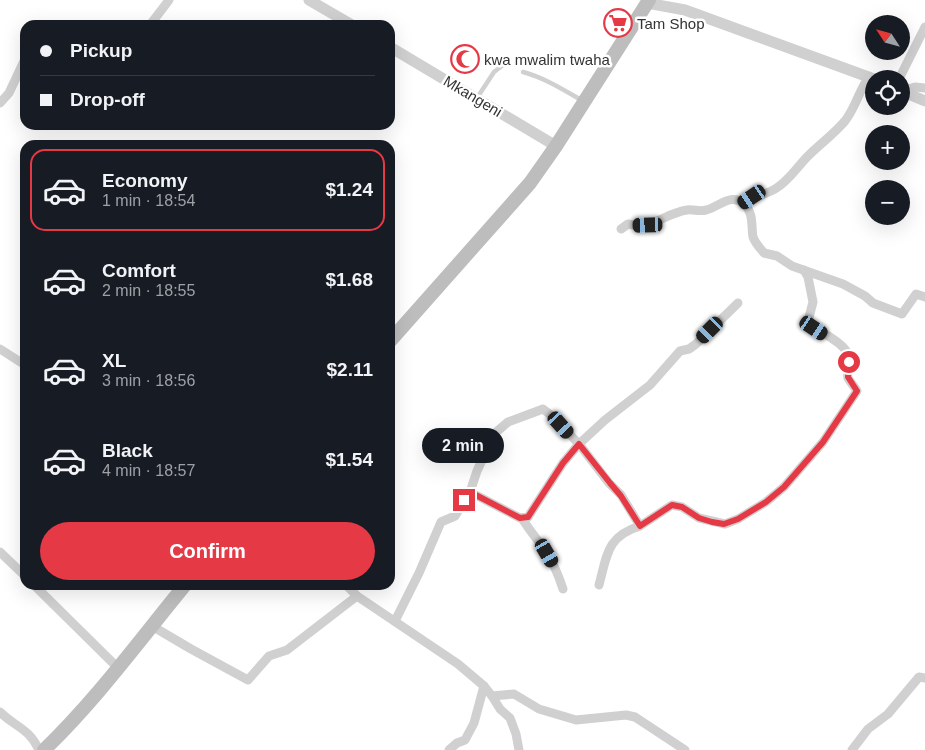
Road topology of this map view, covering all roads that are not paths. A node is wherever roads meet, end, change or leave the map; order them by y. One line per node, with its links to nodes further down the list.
1 (169, 0): 4 (street)
2 (645, 1): 12 (street); 19 (main road)
3 (317, 2): 5 (street)
4 (154, 20)
5 (344, 20)
6 (925, 27): 10 (street)
7 (395, 50): 17 (street, Mkangeni)
8 (503, 65): 17 (lane)
9 (20, 70): 20 (street)
10 (904, 70)
11 (523, 72): 19 (lane)
12 (865, 76)
13 (865, 83): 22 (street)
14 (910, 88): 15 (street)
15 (925, 88)
16 (910, 95): 18 (street)
17 (477, 98): 21 (street, Mkangeni)
18 (925, 101)
19 (584, 102): 21 (main road)
20 (0, 103)
21 (556, 146): 27 (main road)
22 (744, 203): 23 (street); 24 (street)
23 (621, 229)
24 (804, 270): 25 (street); 33 (street)
25 (925, 296)
26 (738, 303): 30 (street)
27 (395, 335)
28 (0, 349): 29 (street)
29 (20, 362)
30 (579, 444): 31 (street); 32 (street); 33 (street)
31 (470, 492): 32 (street); 42 (street)
32 (522, 518): 37 (street)
33 (640, 526): 36 (street)
34 (0, 552): 35 (street)
35 (20, 571)
36 (599, 585)
37 (563, 589)
38 (39, 590): 44 (street)
39 (181, 590): 43 (main road)
40 (351, 590): 41 (street)
41 (357, 596): 42 (street); 43 (street)
42 (395, 621): 46 (street)
43 (152, 626): 44 (main road)
44 (117, 667): 50 (main road)
45 (925, 678): 54 (street)
46 (484, 686): 47 (street); 51 (street)
47 (492, 696): 52 (street); 53 (street)
48 (0, 712): 49 (street)
49 (38, 750)
50 (44, 750)
51 (449, 750)
52 (519, 750)
53 (685, 750)
54 (852, 750)

